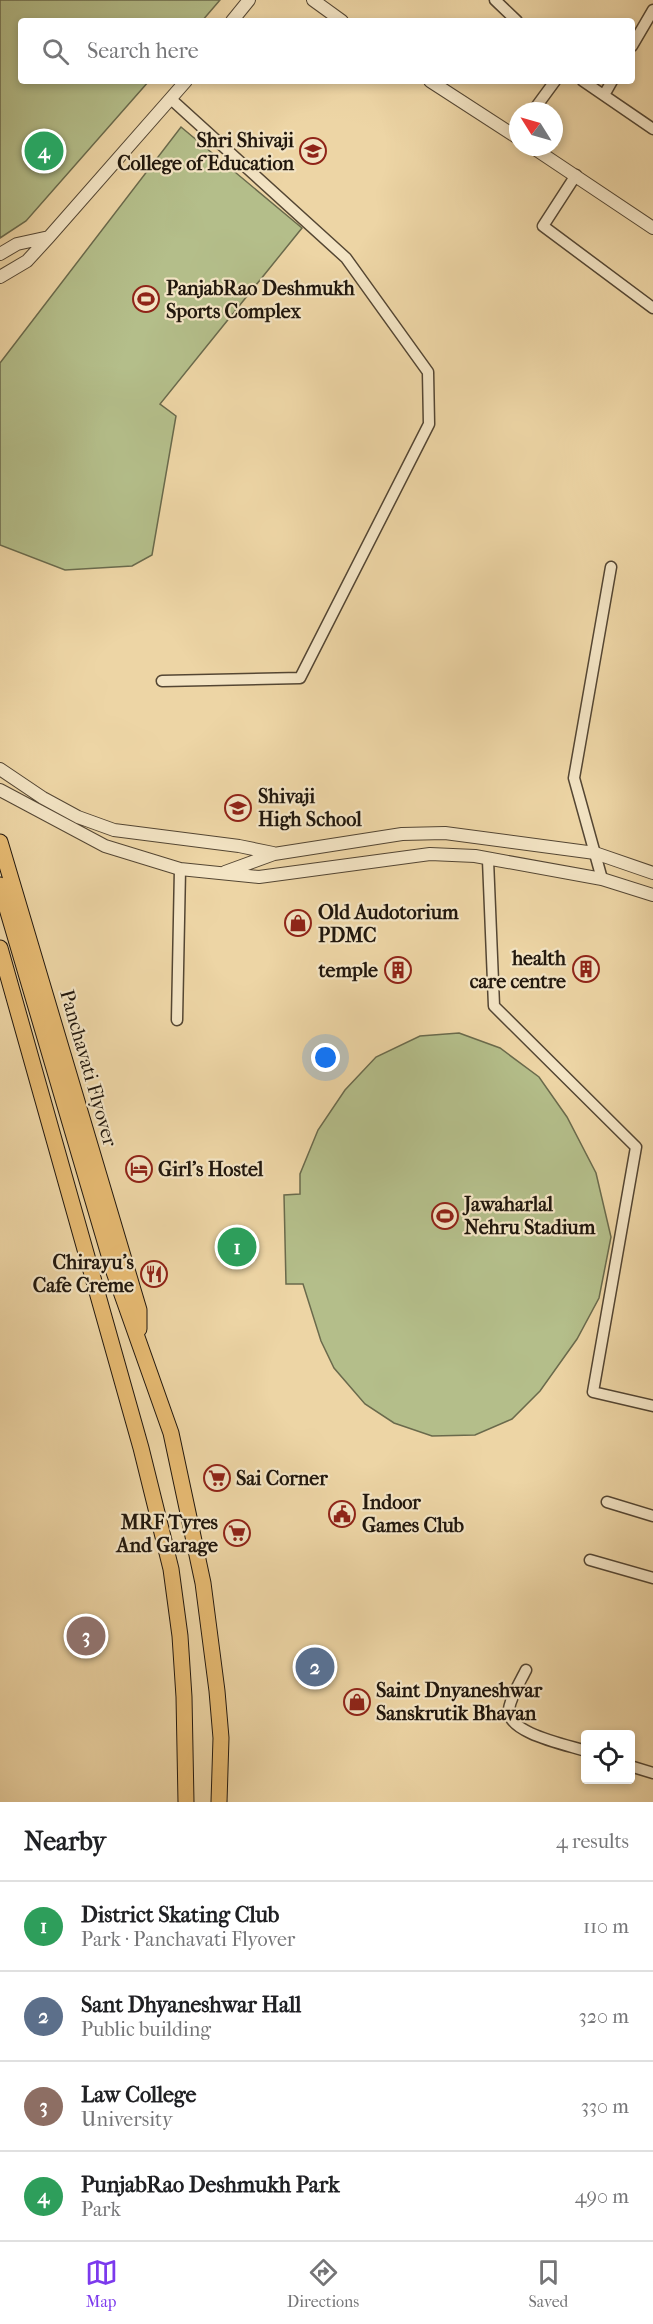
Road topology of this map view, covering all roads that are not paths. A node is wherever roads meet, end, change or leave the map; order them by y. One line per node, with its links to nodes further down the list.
1 (249, 0): 5 (street)
2 (313, 0): 6 (street)
3 (495, 0): 7 (street)
4 (653, 10): 8 (street)
5 (234, 18)
6 (338, 18)
7 (514, 18)
8 (635, 41)
9 (184, 84): 15 (street)
10 (435, 84): 18 (street)
11 (553, 84): 16 (street)
12 (588, 84): 14 (street)
13 (610, 84): 14 (street)
14 (604, 95): 17 (street)
15 (172, 100): 22 (street); 27 (street)
16 (540, 102)
17 (653, 129)
18 (509, 130)
19 (546, 156): 20 (street)
20 (576, 175): 21 (street); 25 (street)
21 (653, 228)
22 (49, 237): 23 (street); 24 (street)
23 (0, 254)
24 (0, 277)
25 (653, 308)
26 (611, 567): 31 (street)
27 (162, 681)
28 (0, 769): 32 (street)
29 (0, 790): 34 (street)
30 (0, 842): 42 (main road, Panchavati Flyover)
31 (595, 853): 32 (street); 36 (street); 37 (street)
32 (274, 854): 35 (street)
33 (488, 860): 35 (street); 37 (street); 43 (street)
34 (180, 869): 35 (street); 41 (street)
35 (224, 873)
36 (653, 873)
37 (602, 879): 39 (street)
38 (0, 885): 42 (main road)
39 (653, 895)
40 (0, 948): 52 (main road)
41 (177, 1020)
42 (139, 1342): 53 (main road)
43 (653, 1406)
44 (607, 1502): 45 (street)
45 (653, 1516)
46 (590, 1560): 47 (street)
47 (653, 1578)
48 (526, 1670): 49 (street)
49 (581, 1750)
50 (635, 1768): 51 (street)
51 (653, 1773)
52 (186, 1802)
53 (219, 1802)

